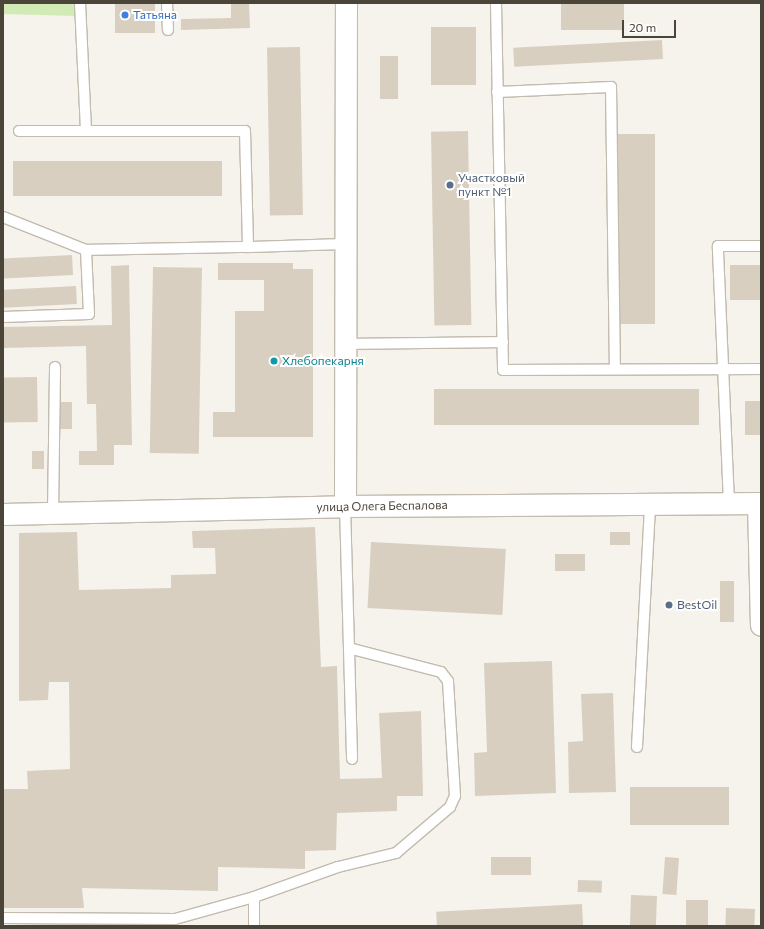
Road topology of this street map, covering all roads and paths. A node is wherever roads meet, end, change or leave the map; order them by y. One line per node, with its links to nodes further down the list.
1 (80, 3): 8 (lane)
2 (167, 3): 5 (lane)
3 (346, 3): 10 (street)
4 (496, 3): 6 (lane)
5 (168, 30)
6 (497, 92): 15 (lane); 18 (lane)
7 (19, 131): 8 (lane)
8 (86, 131): 12 (lane)
9 (3, 217): 13 (lane)
10 (346, 244): 12 (lane); 16 (street)
11 (761, 246): 19 (lane)
12 (248, 247): 13 (lane)
13 (86, 250): 14 (lane)
14 (3, 317)
15 (503, 342): 16 (lane); 18 (lane)
16 (346, 344): 24 (street)
17 (55, 367): 26 (lane)
18 (615, 368): 19 (lane)
19 (721, 368): 20 (lane); 21 (lane)
20 (761, 369)
21 (729, 503): 22 (street, улица Олега Беспалова); 23 (street, улица Олега Беспалова)
22 (759, 503): 27 (street)
23 (650, 504): 24 (street, улица Олега Беспалова); 29 (lane)
24 (345, 506): 26 (street, улица Олега Беспалова); 28 (lane)
25 (3, 514): 26 (street, улица Олега Беспалова)
26 (53, 514)
27 (761, 626)
28 (349, 648): 30 (lane); 31 (lane)
29 (637, 747)
30 (352, 759)
31 (254, 897): 32 (lane); 33 (lane)
32 (3, 918)
33 (254, 926)

